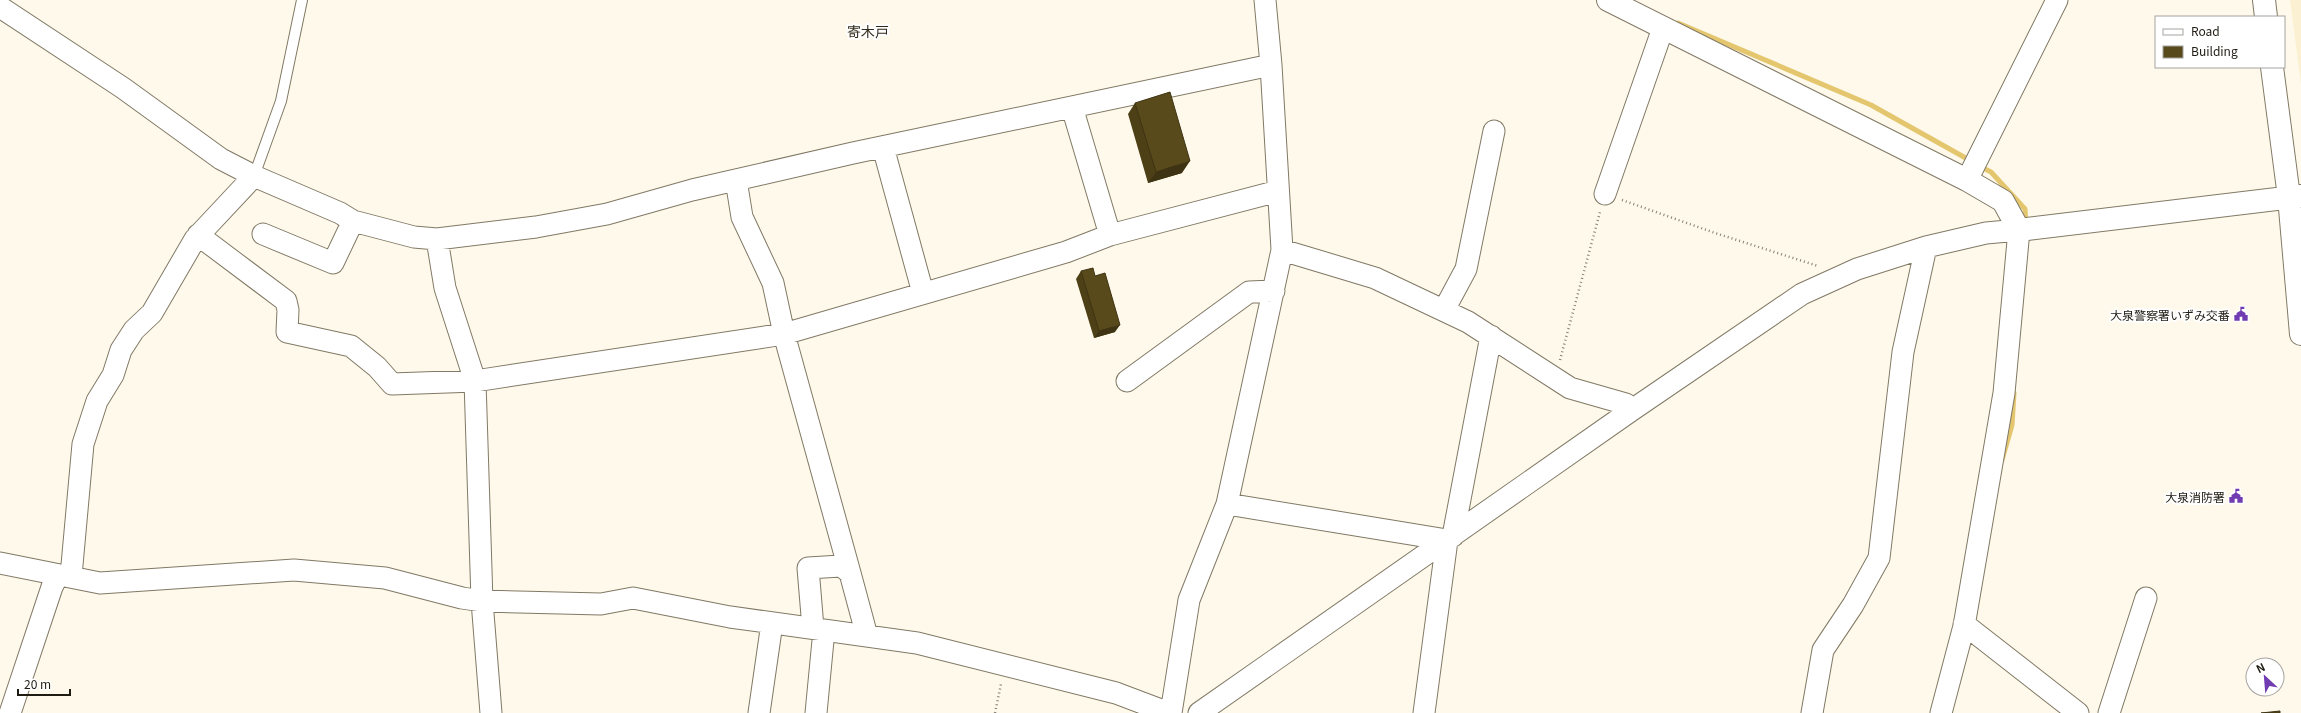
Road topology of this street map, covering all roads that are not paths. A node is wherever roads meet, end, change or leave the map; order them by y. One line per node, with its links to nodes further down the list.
1 (302, 0): 14 (lane)
2 (1265, 0): 9 (street)
3 (1608, 0): 8 (street)
4 (2057, 0): 16 (street)
5 (2264, 0): 7 (street)
6 (2, 11): 14 (street)
7 (2266, 16)
8 (1663, 28): 16 (street); 18 (street)
9 (1271, 65): 11 (street); 17 (street)
10 (2272, 68): 19 (street)
11 (1072, 107): 13 (street); 24 (street)
12 (1494, 131): 30 (street)
13 (883, 147): 15 (street); 29 (street)
14 (254, 176): 20 (street); 23 (street)
15 (736, 180): 25 (street); 31 (street)
16 (1967, 180): 21 (street)
17 (1278, 191): 24 (street); 27 (street)
18 (1605, 194)
19 (2295, 196): 21 (street); 32 (street)
20 (353, 221): 22 (street); 25 (street)
21 (2019, 230): 26 (street); 45 (street)
22 (263, 234)
23 (198, 235): 34 (street); 41 (street)
24 (1110, 235): 29 (street)
25 (437, 239): 34 (street)
26 (1926, 247): 36 (street); 55 (street)
27 (1282, 250): 28 (street); 30 (street)
28 (1274, 291): 35 (street); 37 (street)
29 (923, 293): 31 (street)
30 (1444, 310): 33 (street)
31 (784, 334): 34 (street); 40 (street)
32 (2301, 334)
33 (1491, 336): 36 (street); 38 (street)
34 (475, 381): 43 (street)
35 (1127, 381)
36 (1632, 410): 38 (street)
37 (1227, 504): 38 (street); 52 (street)
38 (1450, 538): 53 (street); 54 (street)
39 (0, 563): 41 (street)
40 (850, 573): 46 (street); 47 (street)
41 (65, 576): 43 (street); 48 (street)
42 (2146, 598): 58 (street)
43 (482, 601): 44 (street); 49 (street)
44 (772, 623): 46 (street); 50 (street)
45 (1964, 624): 56 (street); 57 (street)
46 (819, 629): 47 (street); 51 (street)
47 (867, 636): 52 (street)
48 (10, 713)
49 (491, 713)
50 (759, 713)
51 (816, 713)
52 (1170, 713)
53 (1199, 713)
54 (1424, 713)
55 (1812, 713)
56 (1940, 713)
57 (2078, 713)
58 (2109, 713)

